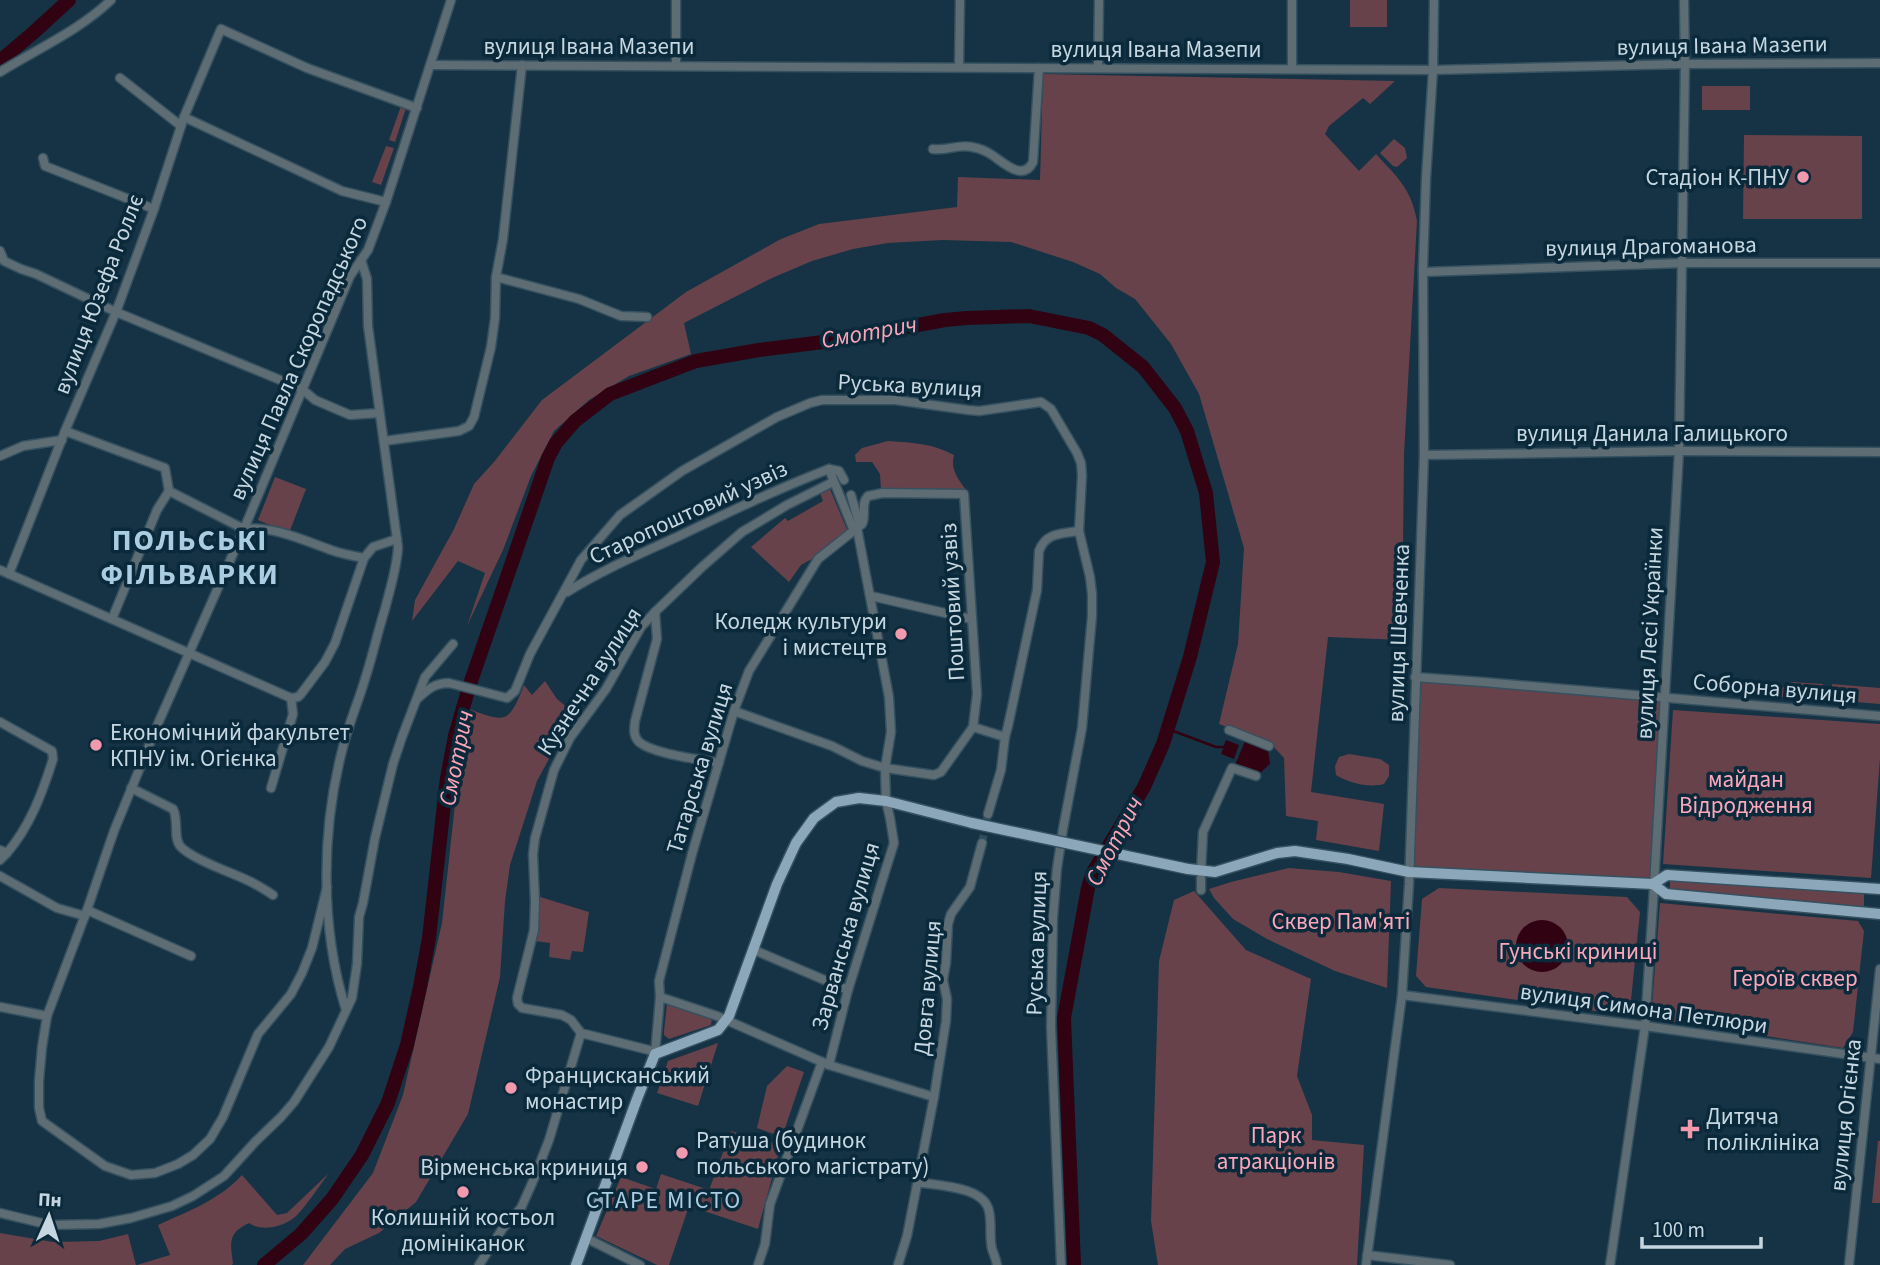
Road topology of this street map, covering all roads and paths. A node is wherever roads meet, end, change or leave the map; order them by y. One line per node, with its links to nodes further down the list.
1 (111, 0): 19 (street)
2 (450, 0): 11 (street, вулиця Павла Скоропадського)
3 (676, 0): 13 (street)
4 (960, 0): 14 (street)
5 (1099, 0): 16 (street)
6 (1292, 0): 17 (street)
7 (1434, 0): 18 (street, вулиця Шевченка)
8 (1684, 0): 10 (street, вулиця Лесі Українки)
9 (1880, 63): 10 (street, вулиця Івана Мазепи)
10 (1685, 64): 18 (street, вулиця Івана Мазепи); 29 (street, вулиця Лесі Українки)
11 (431, 65): 12 (street, вулиця Івана Мазепи); 21 (street, вулиця Павла Скоропадського)
12 (522, 65): 13 (street, вулиця Івана Мазепи); 32 (street)
13 (676, 66): 14 (street, вулиця Івана Мазепи)
14 (959, 68): 15 (street, вулиця Івана Мазепи)
15 (1038, 68): 16 (street, вулиця Івана Мазепи); 23 (street)
16 (1098, 68): 17 (street, вулиця Івана Мазепи)
17 (1292, 69): 18 (street, вулиця Івана Мазепи)
18 (1433, 70): 31 (street, вулиця Шевченка)
19 (0, 72)
20 (120, 78): 22 (street)
21 (417, 108): 22 (street, вулиця Юзефа Роллє); 25 (street, вулиця Павла Скоропадського)
22 (182, 121): 25 (street); 26 (street, вулиця Юзефа Роллє)
23 (933, 149)
24 (43, 158): 26 (street)
25 (386, 202): 28 (street, вулиця Павла Скоропадського)
26 (154, 209): 33 (street, вулиця Юзефа Роллє)
27 (0, 251): 33 (street)
28 (361, 260): 35 (street, вулиця Павла Скоропадського); 36 (street)
29 (1683, 263): 30 (street, вулиця Драгоманова); 31 (street, вулиця Драгоманова); 39 (street, вулиця Лесі Українки)
30 (1880, 263)
31 (1423, 272): 41 (street, вулиця Шевченка)
32 (496, 277): 34 (street); 38 (street)
33 (116, 312): 35 (street); 37 (street, вулиця Юзефа Роллє)
34 (648, 317)
35 (302, 389): 36 (street); 48 (street, вулиця Павла Скоропадського)
36 (379, 414): 38 (street)
37 (63, 435): 42 (street); 46 (street); 54 (street, вулиця Юзефа Роллє)
38 (384, 441): 51 (street)
39 (1679, 451): 40 (street, вулиця Данила Галицького); 41 (street, вулиця Данила Галицького); 64 (street, вулиця Лесі Українки)
40 (1880, 452)
41 (1424, 455): 62 (street, вулиця Шевченка)
42 (0, 456)
43 (829, 469): 44 (street); 45 (street); 55 (street, Старопоштовий узвіз)
44 (844, 480)
45 (833, 482): 49 (street); 57 (street, Кузнечна вулиця)
46 (169, 491): 48 (street); 58 (street)
47 (851, 495): 49 (street, Зарванська вулиця)
48 (244, 528): 52 (street); 61 (street, вулиця Павла Скоропадського)
49 (857, 528): 56 (street, Зарванська вулиця); 59 (street, Поштовий узвіз); 66 (street, Татарська вулиця)
50 (1079, 531): 55 (street, Руська вулиця); 71 (street); 119 (street, Руська вулиця)
51 (397, 539): 52 (street); 86 (street)
52 (365, 558): 63 (street)
53 (0, 569): 54 (street)
54 (9, 573): 58 (street)
55 (564, 593): 65 (street, Руська вулиця)
56 (871, 596): 59 (street); 74 (street, Зарванська вулиця)
57 (655, 612): 73 (street); 103 (street, Кузнечна вулиця)
58 (112, 619): 61 (street)
59 (971, 619): 69 (street, Поштовий узвіз)
60 (453, 644): 65 (street)
61 (190, 654): 63 (street); 76 (street, вулиця Павла Скоропадського)
62 (1415, 677): 64 (street, Соборна вулиця); 82 (street, вулиця Шевченка)
63 (290, 698): 77 (street)
64 (1664, 698): 67 (street, Соборна вулиця); 85 (street, вулиця Лесі Українки)
65 (417, 699): 99 (street)
66 (734, 711): 73 (street, Татарська вулиця); 74 (street)
67 (1880, 716)
68 (0, 722): 81 (street)
69 (974, 727): 71 (street); 74 (street)
70 (1229, 730): 72 (street)
71 (1005, 737): 79 (street)
72 (1269, 746)
73 (719, 763): 97 (street, Татарська вулиця)
74 (885, 768): 78 (street, Зарванська вулиця)
75 (1256, 776): 83 (street)
76 (131, 788): 89 (street); 90 (street, вулиця Павла Скоропадського)
77 (271, 788)
78 (886, 801): 83 (main road, bridge); 92 (main road); 95 (street, Зарванська вулиця)
79 (988, 814)
80 (982, 843): 108 (street, Довга вулиця)
81 (2, 854)
82 (1409, 872): 83 (main road); 85 (main road); 96 (street, вулиця Шевченка)
83 (1201, 875): 88 (street)
84 (0, 876): 90 (street)
85 (1653, 884): 87 (main road); 91 (main road); 102 (street, вулиця Лесі Українки)
86 (327, 887): 99 (street); 100 (street, вулиця Павла Скоропадського)
87 (1880, 889)
88 (1200, 890)
89 (273, 895)
90 (86, 913): 93 (street); 100 (street, вулиця Павла Скоропадського)
91 (1880, 914)
92 (754, 950): 95 (street); 101 (main road)
93 (191, 956)
94 (1880, 969): 105 (street, вулиця Огієнка)
95 (848, 990): 107 (street, Зарванська вулиця)
96 (1402, 995): 102 (street, вулиця Симона Петлюри); 112 (street, вулиця Шевченка)
97 (660, 997): 101 (street); 104 (street, Татарська вулиця)
98 (0, 1007): 100 (street)
99 (346, 1010): 110 (street)
100 (47, 1016)
101 (725, 1021): 104 (main road); 107 (street)
102 (1645, 1026): 105 (street, вулиця Симона Петлюри); 122 (street, вулиця Лесі Українки)
103 (581, 1033): 104 (street, Кузнечна вулиця); 113 (street)
104 (655, 1054): 111 (main road)
105 (1870, 1058): 106 (street, вулиця Симона Петлюри); 123 (street, вулиця Огієнка)
106 (1880, 1059)
107 (825, 1063): 108 (street); 116 (street, Зарванська вулиця)
108 (934, 1097): 109 (street, Довга вулиця)
109 (917, 1182): 117 (street, Довга вулиця); 118 (street)
110 (0, 1213)
111 (586, 1238): 114 (main road); 115 (street)
112 (1367, 1255): 120 (street, вулиця Шевченка); 121 (street)
113 (479, 1265)
114 (576, 1265)
115 (640, 1265)
116 (758, 1265)
117 (898, 1265)
118 (997, 1265)
119 (1061, 1265)
120 (1366, 1265)
121 (1450, 1265)
122 (1610, 1265)
123 (1849, 1265)

